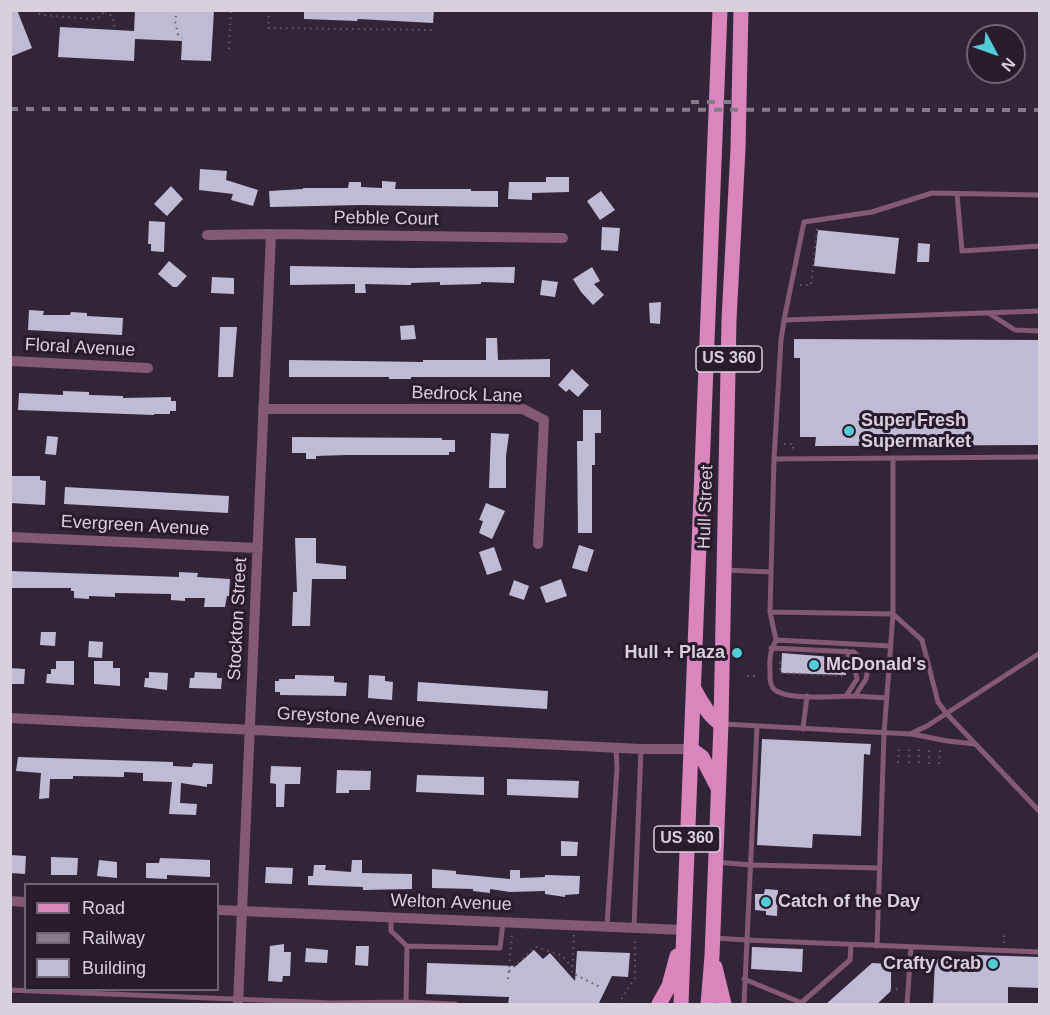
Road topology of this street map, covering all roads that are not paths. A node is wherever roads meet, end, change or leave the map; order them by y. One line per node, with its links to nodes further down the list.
1 (720, 10): 31 (main road, Hull Street / US 360)
2 (741, 10): 22 (main road, Hull Street / US 360)
3 (957, 194): 4 (lane); 8 (lane); 11 (lane)
4 (1040, 195)
5 (270, 234): 6 (street, Pebble Court); 7 (street, Pebble Court); 15 (street, Stockton Street)
6 (207, 235)
7 (563, 238)
8 (1040, 246)
9 (1040, 311): 10 (lane)
10 (988, 314): 11 (lane); 12 (lane)
11 (784, 320): 18 (lane)
12 (1040, 331)
13 (10, 361): 14 (street, Floral Avenue)
14 (148, 368)
15 (263, 409): 20 (street, Bedrock Lane); 21 (street, Stockton Street)
16 (1040, 457): 17 (lane)
17 (893, 458): 18 (lane); 25 (lane)
18 (774, 459): 23 (lane)
19 (10, 537): 21 (street, Evergreen Avenue)
20 (538, 544)
21 (258, 548): 40 (street, Stockton Street)
22 (723, 570): 23 (lane); 38 (main road, Hull Street / US 360)
23 (771, 572): 24 (lane)
24 (770, 612): 25 (lane); 26 (lane)
25 (893, 614): 27 (lane); 36 (lane)
26 (776, 640): 27 (lane); 28 (lane)
27 (891, 646): 35 (lane)
28 (771, 648): 29 (lane); 32 (lane)
29 (846, 651): 33 (lane); 34 (lane)
30 (1040, 652): 36 (lane)
31 (693, 687): 38 (main road); 47 (main road, Hull Street / US 360)
32 (807, 696): 33 (lane); 41 (lane)
33 (846, 696): 34 (lane)
34 (855, 696): 35 (lane)
35 (886, 698): 42 (lane)
36 (946, 713): 43 (lane); 44 (lane)
37 (10, 718): 40 (street, Greystone Avenue)
38 (721, 724): 39 (lane); 48 (main road, Hull Street / US 360)
39 (758, 727): 41 (lane); 51 (lane)
40 (249, 729): 45 (street, Greystone Avenue); 54 (street, Stockton Street)
41 (804, 729): 42 (lane)
42 (884, 734): 43 (lane); 52 (lane)
43 (910, 734): 44 (lane)
44 (975, 744): 49 (lane)
45 (616, 747): 46 (street, Greystone Avenue); 57 (lane)
46 (641, 748): 47 (street, Greystone Avenue); 59 (lane)
47 (691, 749): 48 (main road); 58 (main road, Hull Street / US 360)
48 (718, 788): 50 (main road, Hull Street / US 360)
49 (1040, 812)
50 (716, 862): 51 (lane); 60 (main road, Hull Street / US 360)
51 (751, 865): 52 (lane); 61 (lane)
52 (879, 868): 64 (lane)
53 (219, 910): 54 (street, Welton Avenue)
54 (241, 911): 55 (street, Welton Avenue); 70 (street, Stockton Street)
55 (391, 917): 56 (street, Welton Avenue); 63 (lane)
56 (503, 922): 57 (street, Welton Avenue); 63 (lane)
57 (607, 926): 59 (street, Welton Avenue)
58 (684, 930): 59 (street, Welton Avenue); 74 (main road); 75 (main road, Hull Street / US 360)
59 (635, 932)
60 (713, 937): 61 (lane); 67 (main road, Hull Street / US 360)
61 (746, 940): 62 (lane); 68 (lane)
62 (851, 945): 64 (lane); 72 (lane)
63 (407, 946): 71 (lane)
64 (877, 946): 65 (lane)
65 (911, 948): 66 (lane); 79 (lane)
66 (1040, 952)
67 (712, 956): 76 (main road, Hull Street / US 360); 77 (main road)
68 (744, 979): 72 (lane); 78 (lane)
69 (29, 991): 70 (lane)
70 (238, 1002): 71 (lane)
71 (406, 1002): 73 (lane)
72 (801, 1004)
73 (455, 1005)
74 (660, 1005)
75 (681, 1005)
76 (708, 1005)
77 (724, 1005)
78 (744, 1005)
79 (907, 1005)

